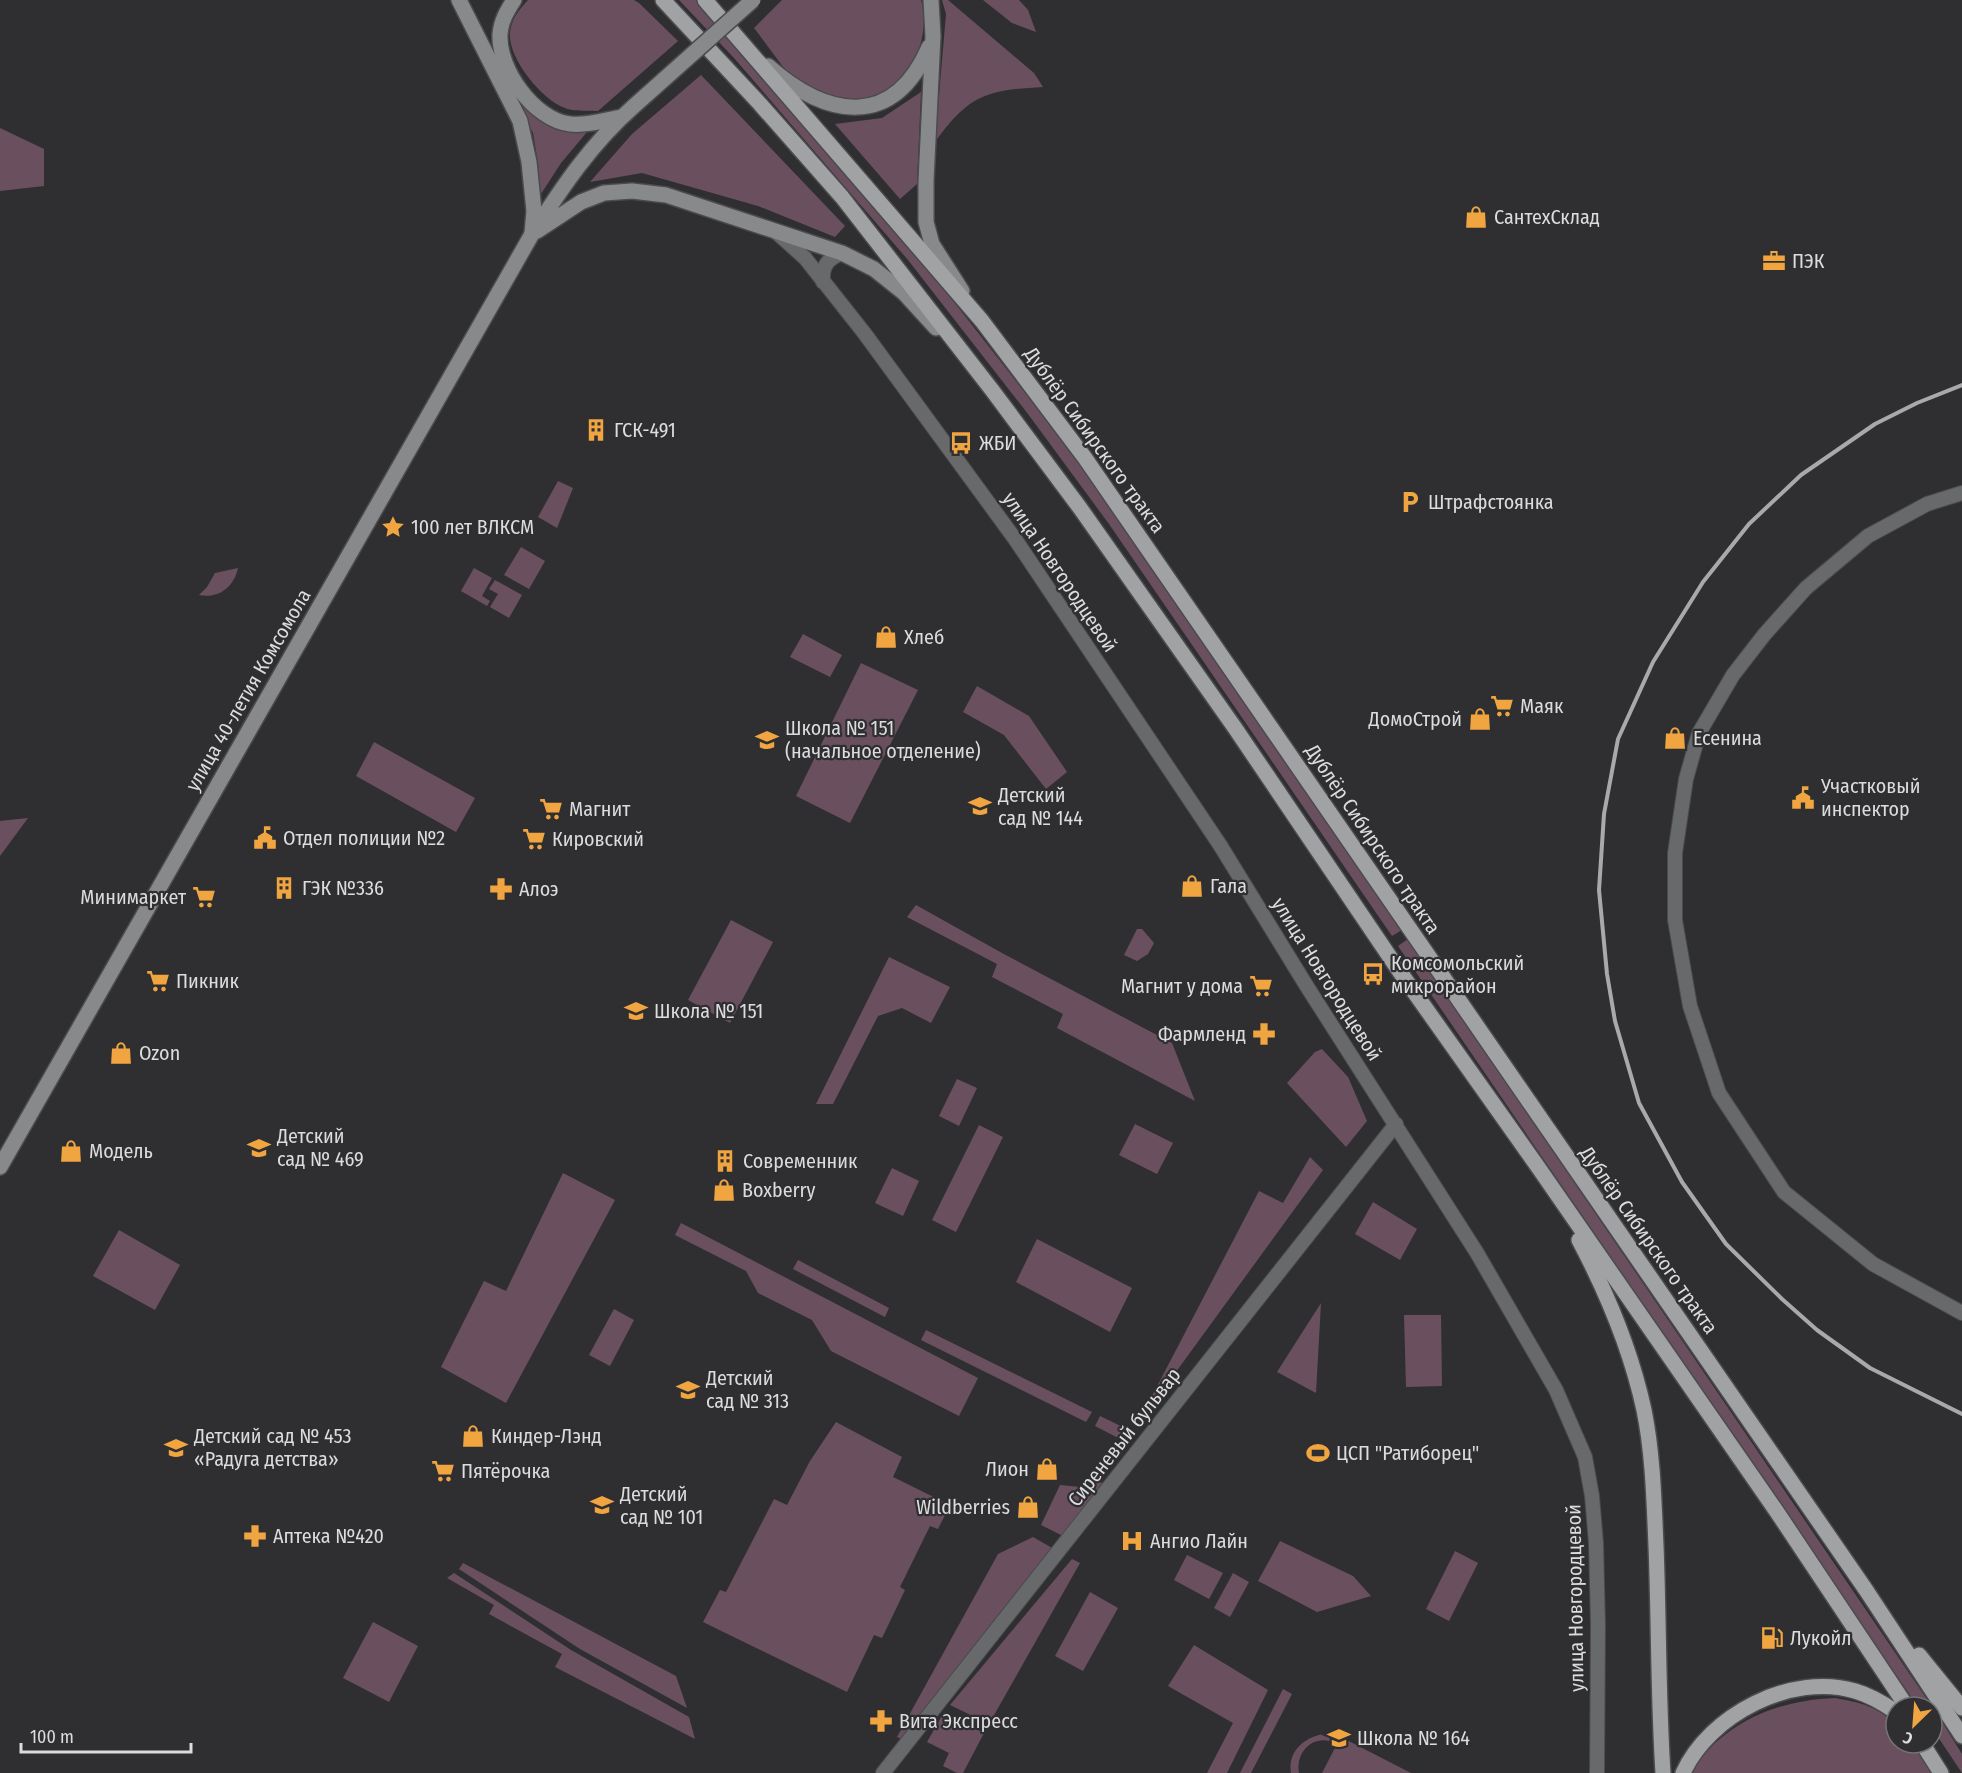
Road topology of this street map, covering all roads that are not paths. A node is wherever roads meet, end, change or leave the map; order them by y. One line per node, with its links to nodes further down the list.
1 (459, 0): 11 (main road)
2 (514, 0): 9 (main road)
3 (663, 0): 15 (main road)
4 (705, 0): 8 (main road, Дублёр Сибирского тракта)
5 (753, 0): 9 (main road, улица 40-летия Комсомола, bridge)
6 (932, 0): 7 (main road)
7 (933, 36): 8 (main road); 14 (main road)
8 (742, 42): 14 (main road, Дублёр Сибирского тракта)
9 (621, 117): 11 (main road, улица 40-летия Комсомола)
10 (776, 232): 11 (main road); 12 (main road); 13 (street, улица Новгородцевой)
11 (532, 234): 18 (main road, улица 40-летия Комсомола)
12 (842, 253): 13 (street); 15 (main road)
13 (823, 282): 17 (street, улица Новгородцевой)
14 (982, 321): 21 (main road, Дублёр Сибирского тракта)
15 (992, 390): 19 (main road)
16 (1962, 493): 20 (street)
17 (1396, 1124): 28 (street, Сиреневый бульвар); 29 (street, улица Новгородцевой)
18 (0, 1167)
19 (1538, 1167): 22 (main road); 30 (main road)
20 (1962, 1312)
21 (1866, 1590): 24 (main road); 25 (main road, Дублёр Сибирского тракта)
22 (1899, 1695)
23 (1884, 1705): 31 (main road)
24 (1962, 1708)
25 (1962, 1736)
26 (1930, 1755): 32 (main road)
27 (1938, 1755): 33 (main road)
28 (883, 1773)
29 (1597, 1773)
30 (1663, 1773)
31 (1683, 1773)
32 (1941, 1773)
33 (1949, 1773)

